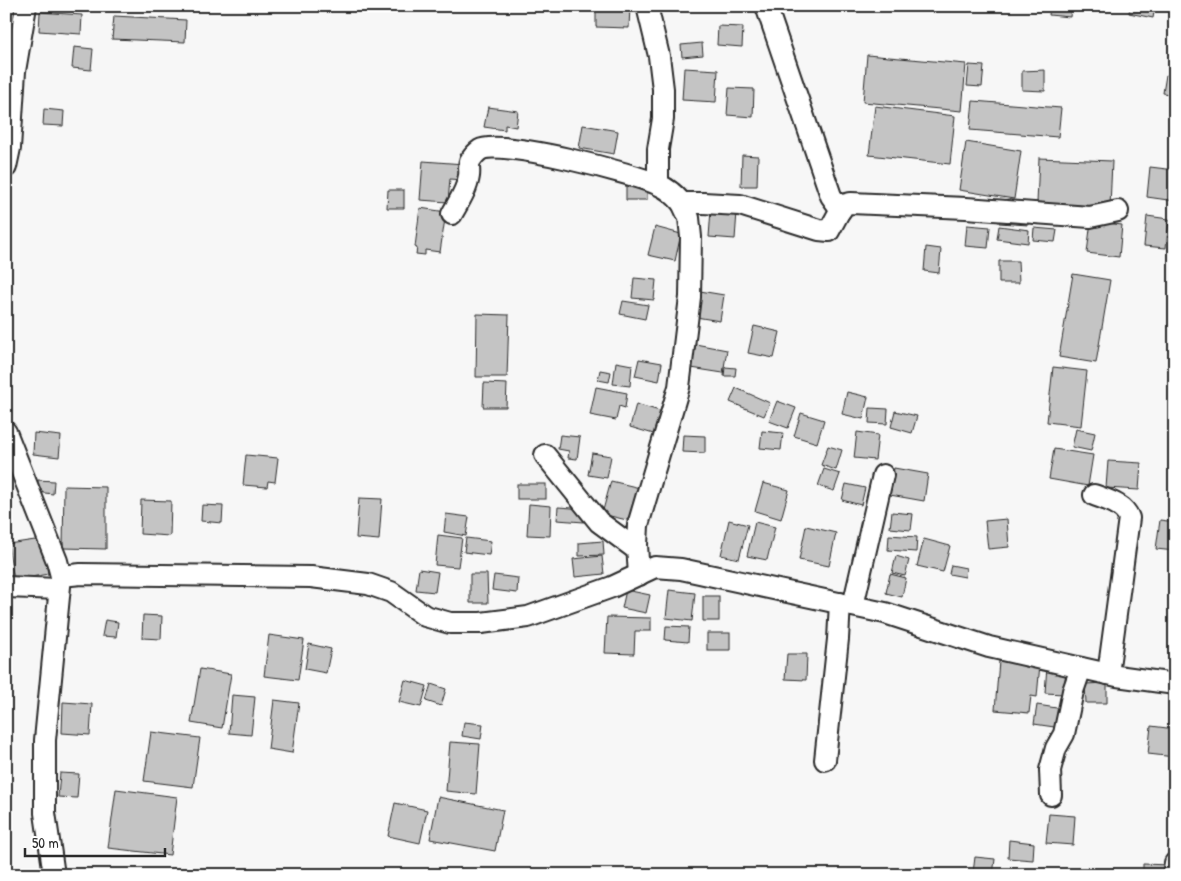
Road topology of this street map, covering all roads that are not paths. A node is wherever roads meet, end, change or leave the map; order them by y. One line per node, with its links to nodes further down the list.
1 (26, 6): 4 (street)
2 (647, 6): 5 (street)
3 (766, 6): 7 (street)
4 (6, 167)
5 (658, 184): 6 (street); 9 (street)
6 (682, 204): 7 (street); 14 (street)
7 (841, 210): 8 (street)
8 (1118, 212)
9 (452, 214)
10 (6, 432): 16 (street)
11 (545, 455): 14 (street)
12 (883, 475): 18 (street)
13 (1094, 495): 20 (street)
14 (637, 550): 15 (street)
15 (639, 575): 16 (street); 18 (street)
16 (60, 583): 17 (street); 25 (street)
17 (6, 587)
18 (846, 605): 19 (street); 22 (street)
19 (1081, 668): 20 (street); 23 (street)
20 (1108, 674): 21 (street)
21 (1175, 684)
22 (825, 760)
23 (1051, 795)
24 (1175, 863): 26 (street)
25 (54, 875)
26 (1173, 875)

